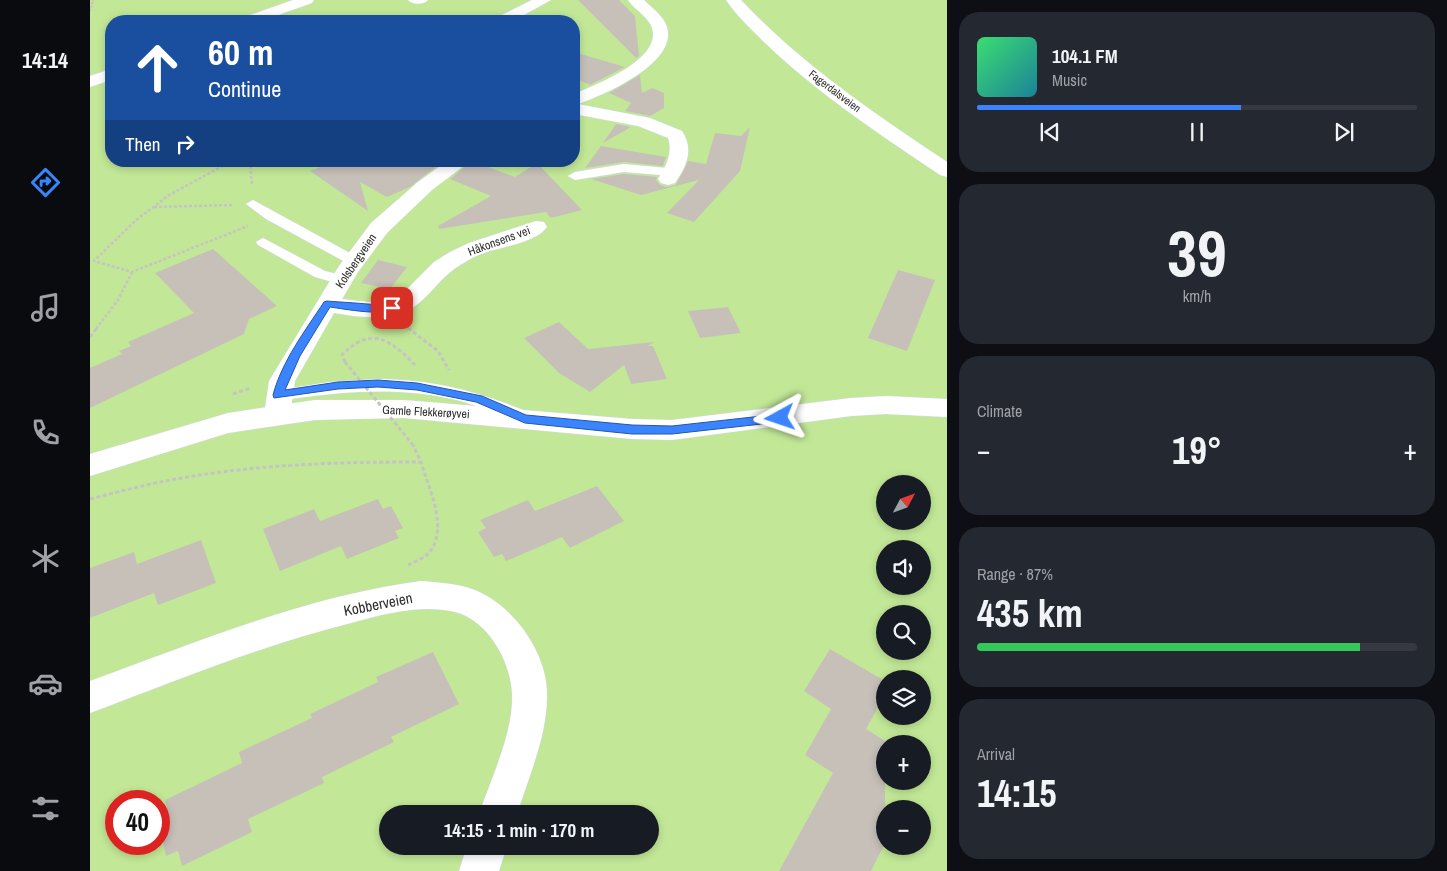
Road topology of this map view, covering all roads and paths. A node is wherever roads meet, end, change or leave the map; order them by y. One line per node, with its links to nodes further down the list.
1 (93, 0): 8 (path)
2 (307, 0): 9 (street)
3 (413, 0): 4 (lane)
4 (423, 0)
5 (544, 0): 12 (street)
6 (635, 0): 15 (street)
7 (733, 0): 20 (street, Fagerdalsveien)
8 (90, 10)
9 (269, 13): 10 (street); 11 (lane)
10 (264, 15)
11 (273, 15)
12 (513, 15)
13 (105, 76): 14 (street)
14 (90, 82)
15 (580, 97)
16 (580, 110): 22 (street)
17 (221, 167): 24 (path)
18 (250, 167): 23 (path)
19 (452, 167): 30 (street, Kolsbergveien)
20 (947, 171)
21 (576, 176): 22 (lane)
22 (670, 176)
23 (253, 204): 24 (path); 25 (lane)
24 (153, 207): 28 (path)
25 (271, 216): 30 (lane); 31 (path)
26 (536, 227): 33 (street, Håkonsens vei)
27 (263, 242): 30 (lane)
28 (94, 261): 29 (path); 31 (path)
29 (90, 264)
30 (349, 270): 32 (street, Kolsbergveien)
31 (132, 272): 34 (path)
32 (327, 304): 33 (street, Håkonsens vei); 37 (street, Kolsbergveien)
33 (392, 308): 36 (path)
34 (90, 337)
35 (419, 368): 39 (path, bridge)
36 (450, 373)
37 (278, 405): 38 (street, Gamle Flekkerøyvei); 40 (street, Gamle Flekkerøyvei)
38 (947, 408)
39 (421, 462): 41 (path); 42 (path)
40 (90, 465)
41 (90, 499)
42 (407, 566)
43 (90, 697): 44 (street, Kobberveien)
44 (501, 805)
45 (484, 855): 46 (street)
46 (478, 871)

